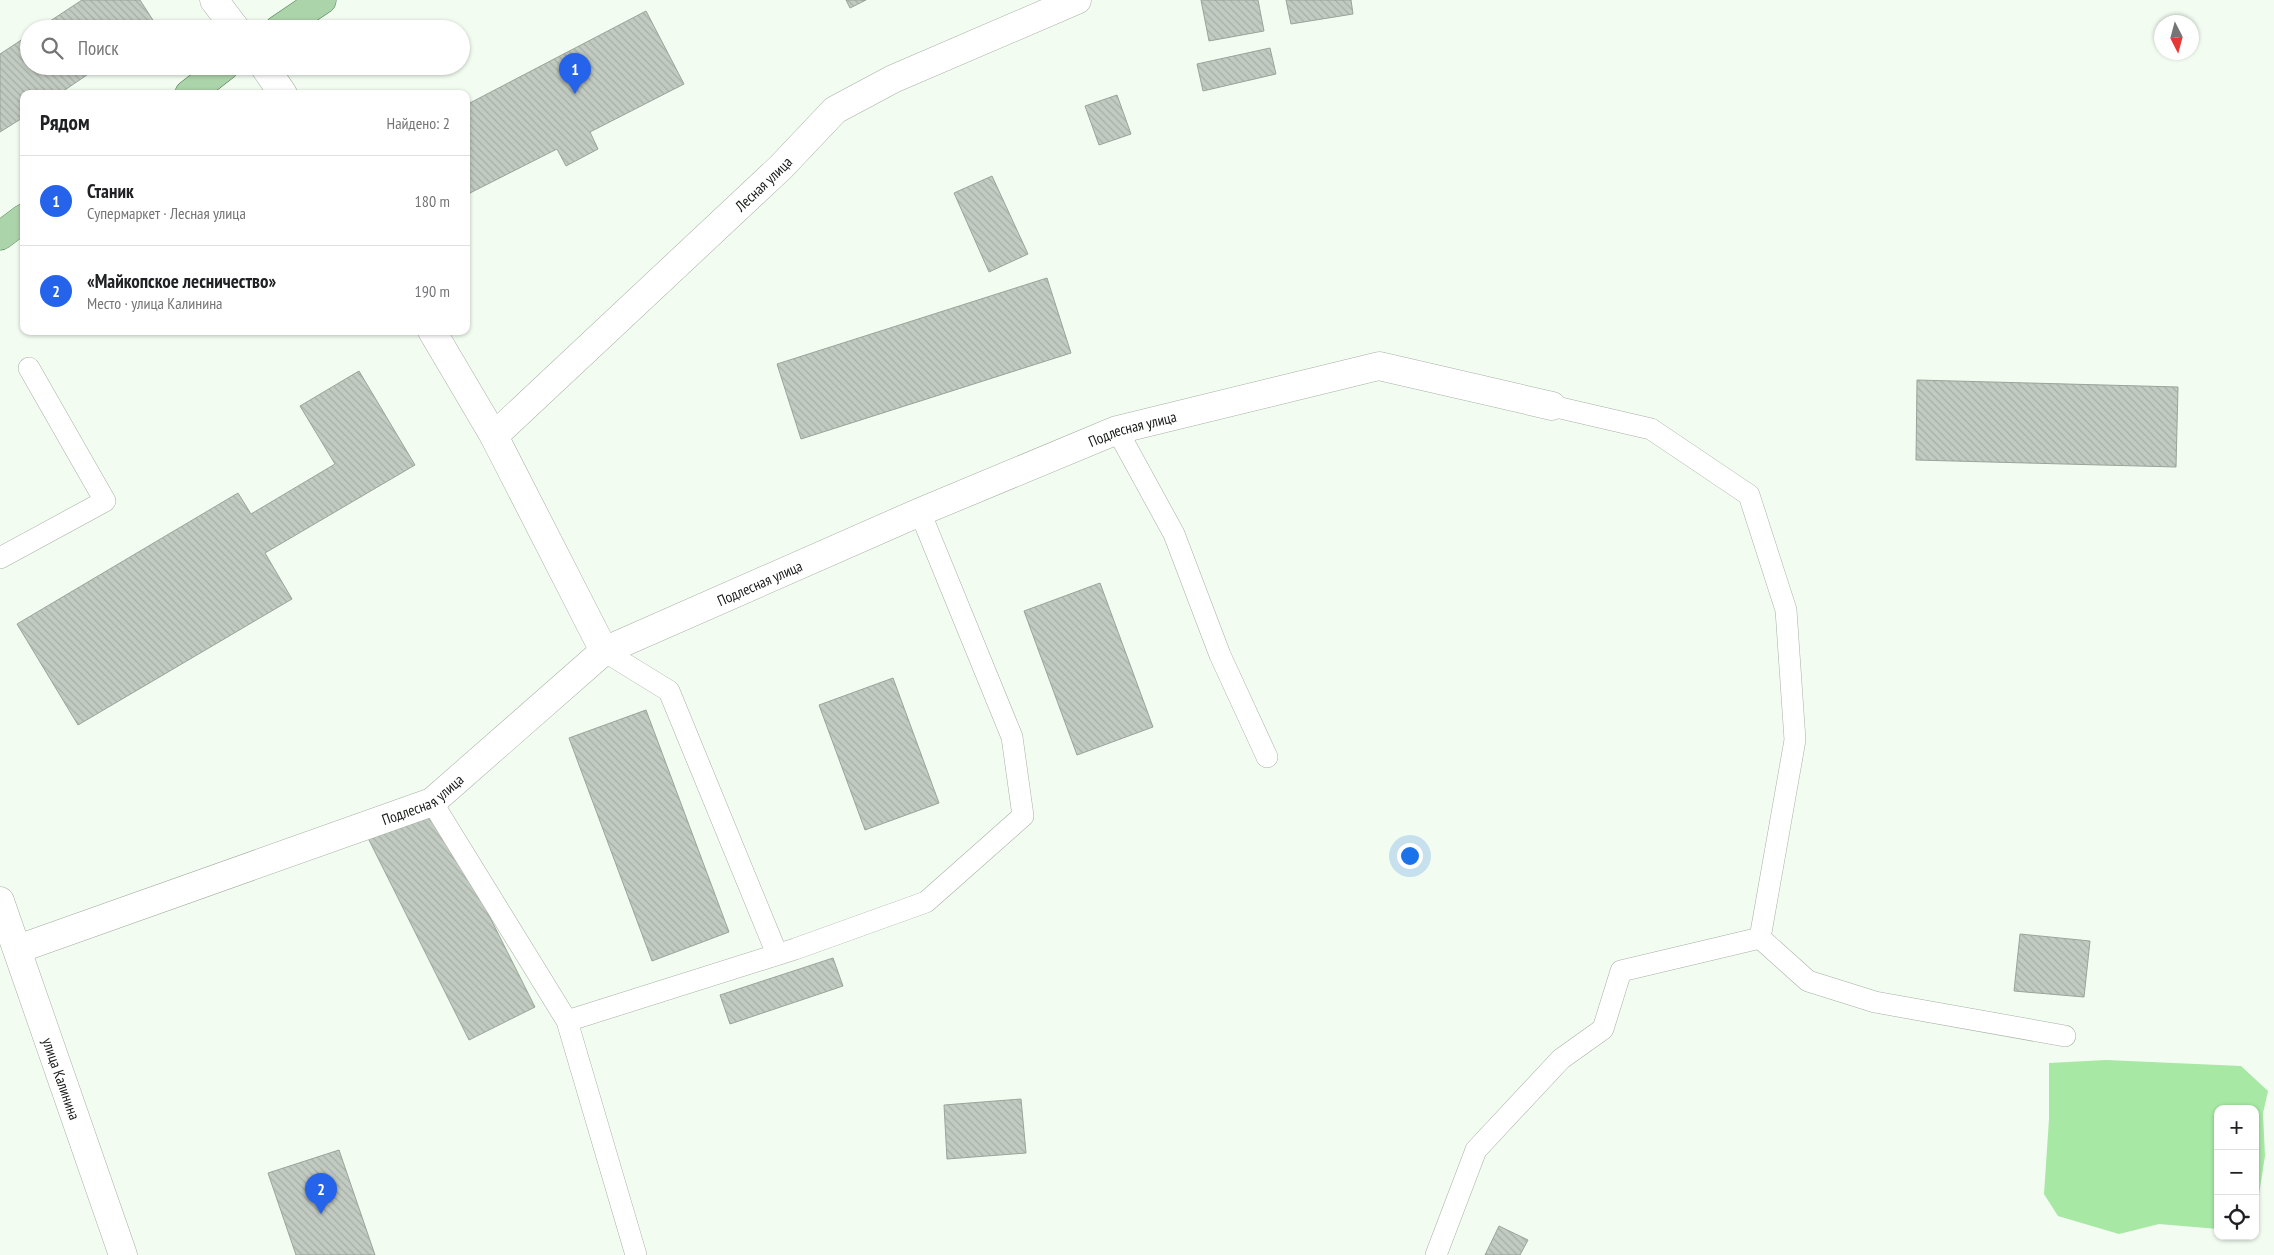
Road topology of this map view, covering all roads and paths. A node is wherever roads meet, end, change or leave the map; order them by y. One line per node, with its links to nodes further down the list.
1 (214, 0): 4 (street)
2 (322, 0): 5 (main road)
3 (1077, 0): 16 (street, Лесная улица)
4 (229, 20)
5 (292, 20)
6 (213, 75): 8 (main road)
7 (270, 75): 9 (street)
8 (194, 90)
9 (280, 90)
10 (20, 221): 11 (main road)
11 (0, 236)
12 (434, 335): 16 (street)
13 (29, 368): 18 (lane)
14 (1552, 406): 15 (street, Подлесная улица); 23 (lane)
15 (1117, 430): 17 (street, Подлесная улица); 20 (lane)
16 (494, 436): 19 (street)
17 (920, 512): 19 (street, Подлесная улица); 25 (lane)
18 (0, 558)
19 (604, 651): 21 (street, Подлесная улица); 25 (lane)
20 (1267, 757)
21 (432, 802): 24 (street, Подлесная улица); 26 (lane)
22 (0, 901): 24 (street, улица Калинина)
23 (1760, 938): 27 (lane); 30 (lane)
24 (9, 949): 28 (street, улица Калинина)
25 (777, 954): 26 (lane)
26 (567, 1021): 29 (lane)
27 (2065, 1036)
28 (122, 1255)
29 (636, 1255)
30 (1436, 1255)

